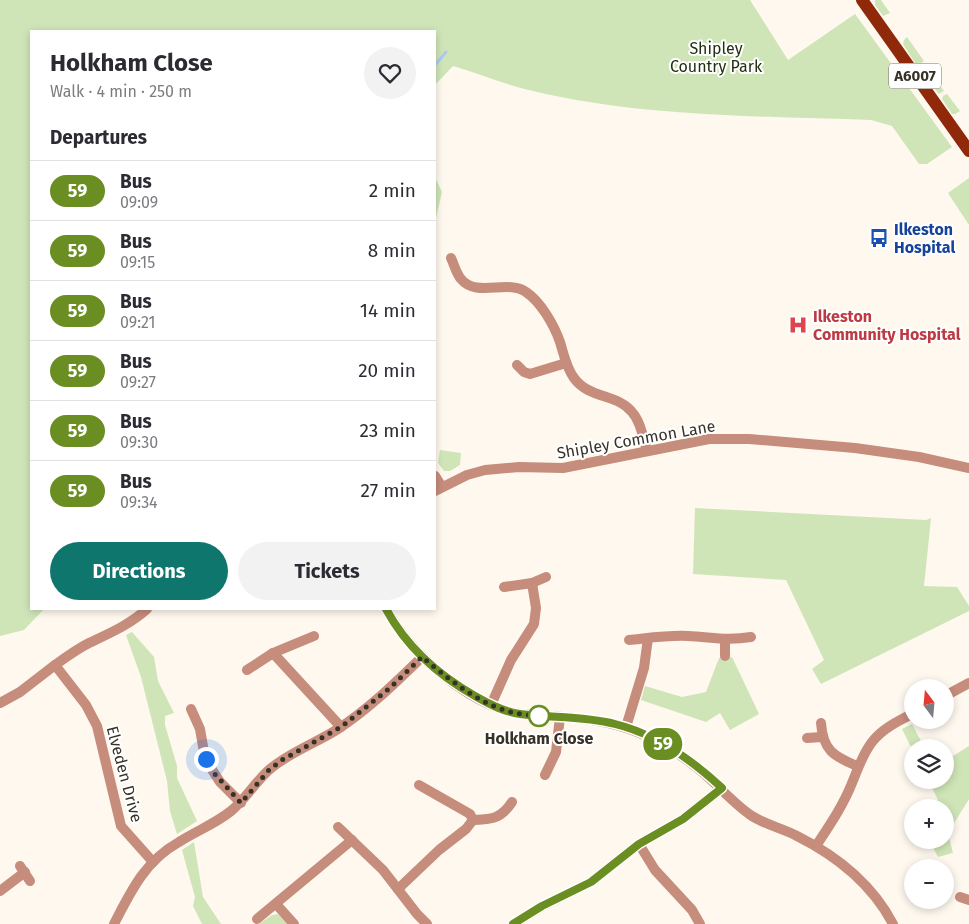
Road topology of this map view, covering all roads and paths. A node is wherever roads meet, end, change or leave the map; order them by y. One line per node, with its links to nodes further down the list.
1 (862, 0): 2 (main road, A6007)
2 (969, 150)
3 (451, 258): 4 (street)
4 (461, 280): 5 (street); 6 (street)
5 (452, 287)
6 (566, 362): 7 (street); 8 (street)
7 (517, 365)
8 (647, 451): 9 (street, Shipley Common Lane); 10 (street, Shipley Common Lane)
9 (969, 468)
10 (438, 489)
11 (546, 577): 12 (street)
12 (532, 582): 13 (street); 29 (street)
13 (504, 587)
14 (146, 610): 24 (street)
15 (387, 610): 23 (street)
16 (314, 636): 21 (street)
17 (751, 637): 20 (street)
18 (648, 638): 19 (street); 20 (street); 35 (street)
19 (629, 640)
20 (725, 640): 22 (street)
21 (273, 654): 25 (street); 34 (street)
22 (725, 656)
23 (422, 657): 29 (street); 34 (street)
24 (56, 665): 28 (street); 49 (street, Elveden Drive)
25 (247, 670)
26 (969, 683): 27 (street)
27 (954, 691)
28 (0, 703)
29 (491, 705): 31 (street)
30 (191, 709): 43 (street)
31 (560, 716): 35 (street); 39 (street)
32 (904, 719): 38 (street)
33 (821, 723): 36 (street)
34 (341, 727): 43 (street)
35 (626, 727): 41 (street)
36 (822, 737): 37 (street); 38 (street)
37 (807, 738)
38 (857, 766): 48 (street)
39 (545, 775)
40 (419, 785): 44 (street)
41 (722, 788): 47 (street); 48 (street)
42 (512, 802): 44 (street)
43 (241, 803): 49 (street)
44 (473, 820): 51 (street)
45 (338, 827): 46 (street)
46 (352, 840): 51 (street); 53 (street)
47 (639, 844): 58 (street); 59 (street)
48 (816, 846): 60 (street)
49 (153, 862): 55 (street)
50 (25, 873): 52 (street)
51 (398, 889): 57 (street)
52 (0, 891)
53 (276, 904): 54 (street); 56 (street)
54 (257, 919)
55 (114, 924)
56 (294, 924)
57 (427, 924)
58 (513, 924)
59 (700, 924)
60 (893, 924)

